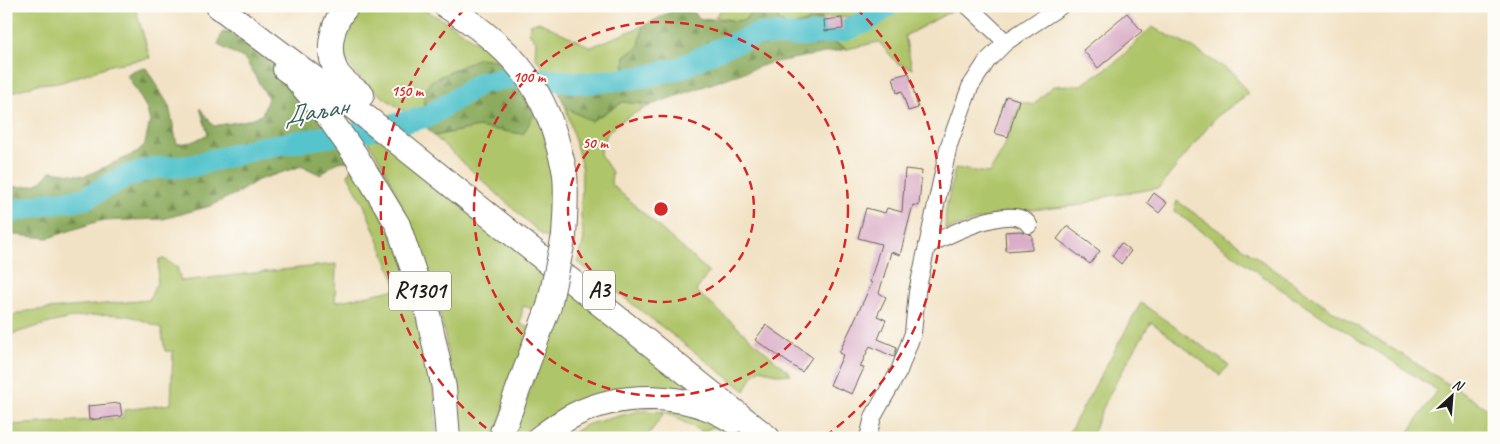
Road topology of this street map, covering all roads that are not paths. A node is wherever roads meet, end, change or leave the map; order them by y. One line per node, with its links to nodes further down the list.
1 (199, 6): 14 (highway, R1301)
2 (218, 6): 9 (highway, A3)
3 (237, 6): 9 (highway, A3)
4 (348, 6): 9 (highway)
5 (446, 6): 13 (highway, bridge)
6 (968, 6): 8 (street)
7 (1061, 6): 8 (street)
8 (1006, 42): 12 (street)
9 (369, 110): 10 (highway, A3)
10 (414, 144): 19 (highway, A3); 20 (highway, A3)
11 (1029, 225): 12 (street)
12 (927, 246): 21 (street)
13 (518, 392): 15 (highway); 16 (highway)
14 (448, 438)
15 (500, 438)
16 (505, 438)
17 (539, 438): 18 (highway)
18 (759, 438)
19 (768, 438)
20 (782, 438)
21 (868, 438)

